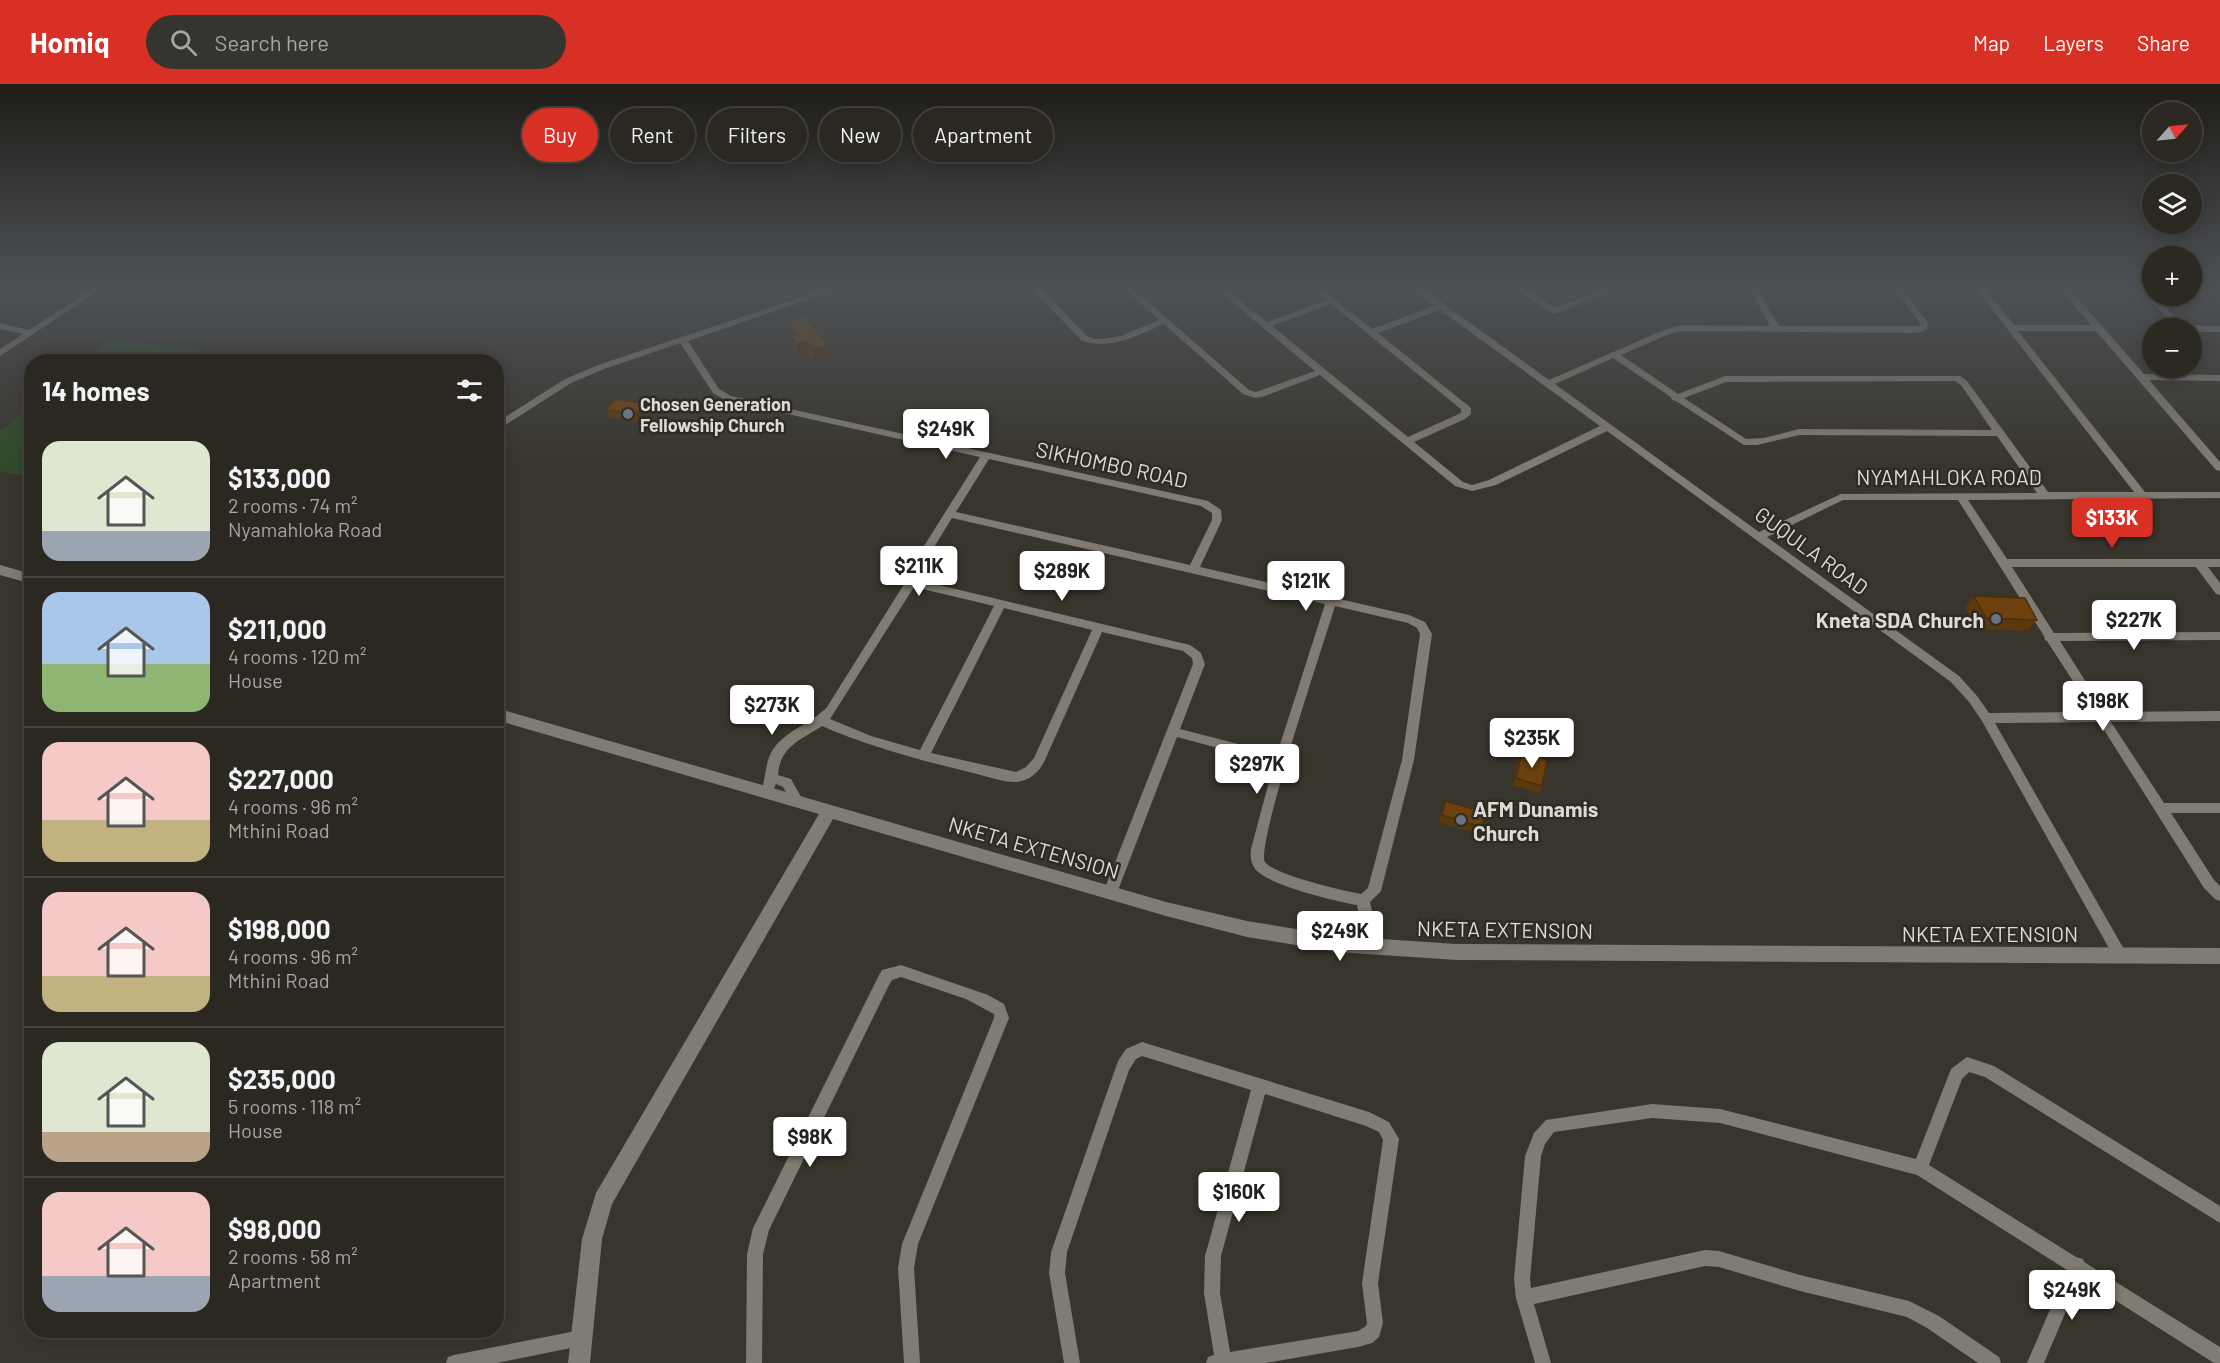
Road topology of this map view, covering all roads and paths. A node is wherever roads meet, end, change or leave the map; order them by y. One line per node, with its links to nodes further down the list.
1 (661, 346): 16 (street)
2 (686, 346): 20 (street, SIKHOMBO ROAD)
3 (1192, 346): 11 (street)
4 (1289, 346): 11 (street)
5 (1389, 346): 19 (street)
6 (1495, 346): 14 (street, GUQULA ROAD)
7 (1636, 346): 10 (street)
8 (2025, 346): 24 (street)
9 (2113, 346): 12 (street)
10 (1614, 355): 14 (street); 15 (street)
11 (1320, 372): 19 (street)
12 (2141, 377): 13 (street); 21 (street)
13 (2220, 378)
14 (1547, 384): 17 (street, GUQULA ROAD)
15 (1675, 398): 18 (street); 18 (street)
16 (504, 423)
17 (1607, 427): 19 (street); 27 (street, GUQULA ROAD)
18 (2001, 433): 23 (street)
19 (1406, 442)
20 (986, 455): 26 (street); 32 (street, SIKHOMBO ROAD)
21 (2220, 468)
22 (1960, 495): 23 (street, NYAMAHLOKA ROAD); 27 (street, NYAMAHLOKA ROAD); 28 (street)
23 (2044, 495): 24 (street, NYAMAHLOKA ROAD)
24 (2142, 495): 25 (street, NYAMAHLOKA ROAD)
25 (2220, 495)
26 (951, 514): 32 (street); 34 (street)
27 (1760, 536): 44 (street, GUQULA ROAD)
28 (2004, 563): 29 (street); 40 (street)
29 (2199, 563): 30 (street); 35 (street)
30 (2220, 563)
31 (0, 570): 33 (street)
32 (1193, 570): 37 (street)
33 (24, 577)
34 (911, 582): 36 (street); 45 (street)
35 (2220, 591)
36 (1001, 603): 38 (street); 47 (street)
37 (1331, 603): 48 (street); 55 (street)
38 (1099, 626): 46 (street); 47 (street)
39 (2220, 636): 40 (street)
40 (2049, 637): 42 (street)
41 (504, 716): 49 (street, NKETA EXTENSION)
42 (2100, 717): 43 (street); 44 (street); 50 (street)
43 (2220, 717)
44 (1986, 718): 57 (street, GUQULA ROAD)
45 (823, 721): 47 (street); 49 (street)
46 (1175, 732): 48 (street); 53 (street)
47 (924, 755)
48 (1282, 760): 55 (street)
49 (770, 785): 52 (street, NKETA EXTENSION)
50 (2162, 808): 51 (street); 54 (street)
51 (2220, 808)
52 (829, 812): 53 (street, NKETA EXTENSION); 64 (street)
53 (1110, 893): 56 (street, NKETA EXTENSION)
54 (2220, 895)
55 (1363, 900): 56 (street)
56 (1373, 948): 57 (street, NKETA EXTENSION)
57 (2120, 955): 58 (street, NKETA EXTENSION)
58 (2220, 956)
59 (1260, 1086): 66 (street); 66 (street); 71 (street)
60 (1920, 1168): 61 (street); 62 (street); 63 (street)
61 (2220, 1215)
62 (2077, 1265): 65 (street); 74 (street)
63 (1524, 1298): 72 (street); 73 (street)
64 (581, 1338): 67 (street); 68 (street)
65 (2220, 1357)
66 (1218, 1362)
67 (454, 1363)
68 (579, 1363)
69 (754, 1363): 70 (street)
70 (912, 1363)
71 (1072, 1363)
72 (1543, 1363)
73 (1993, 1363)
74 (2035, 1363)

